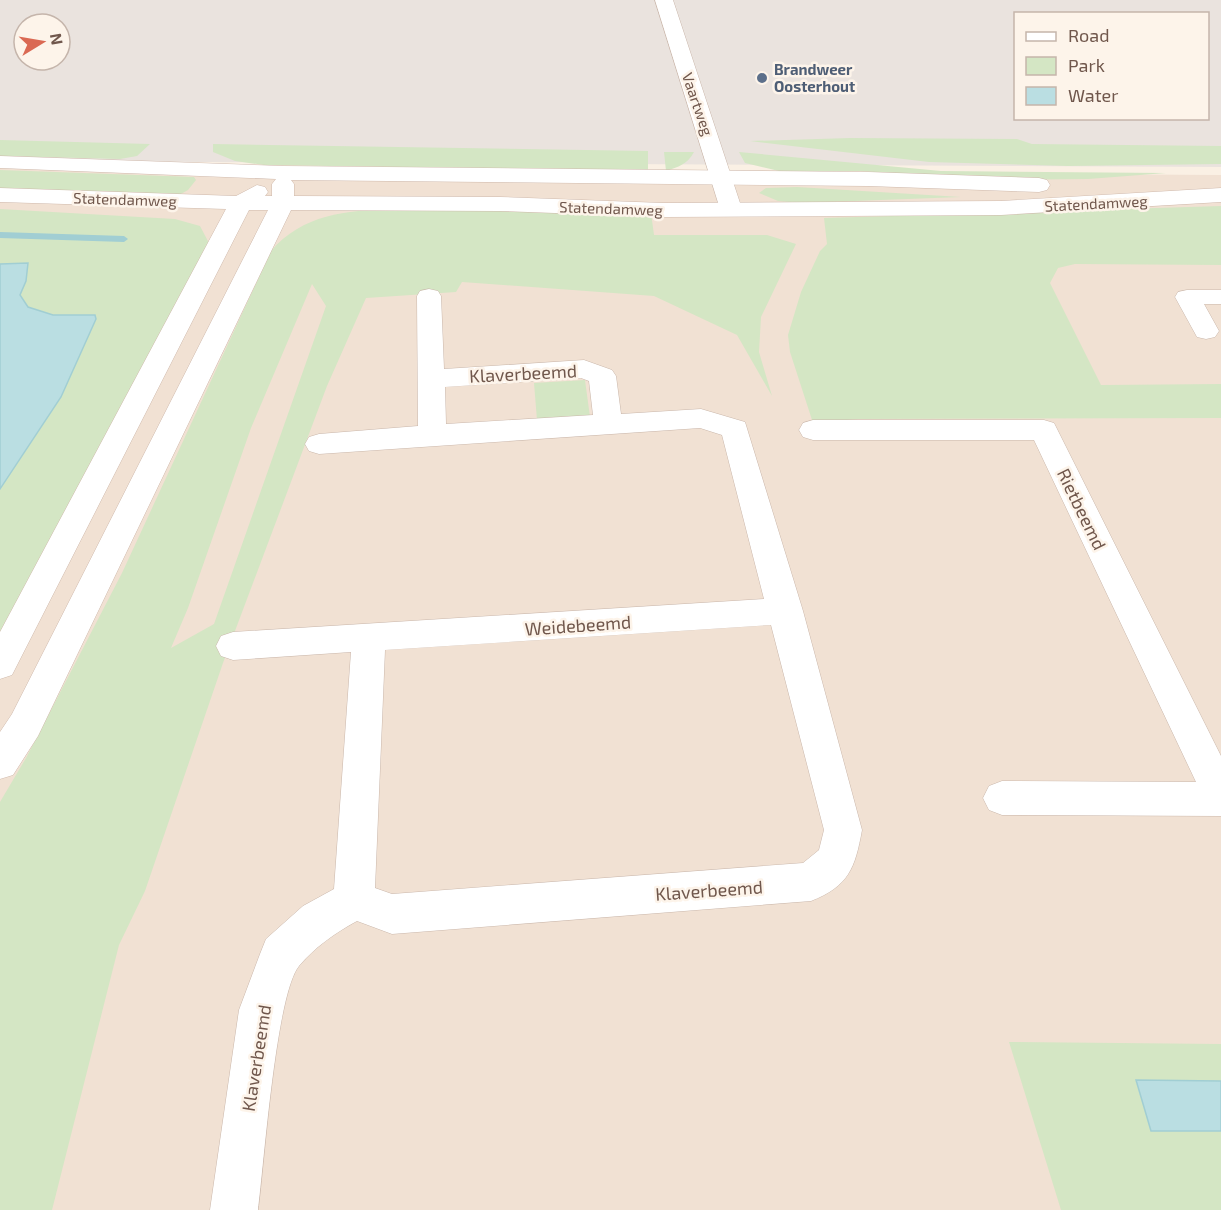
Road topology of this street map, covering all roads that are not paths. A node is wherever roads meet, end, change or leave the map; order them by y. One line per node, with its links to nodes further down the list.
1 (664, 0): 4 (main road, Vaartweg)
2 (0, 162): 3 (main road, Statendamweg)
3 (283, 173): 4 (main road, Statendamweg); 8 (main road); 9 (main road)
4 (722, 178): 5 (main road, Statendamweg); 10 (main road, Vaartweg)
5 (1221, 184)
6 (0, 195): 8 (main road, Statendamweg)
7 (1221, 195): 10 (main road, Statendamweg)
8 (241, 203): 9 (main road, Statendamweg); 23 (main road)
9 (283, 203): 10 (main road, Statendamweg); 24 (main road)
10 (731, 209)
11 (429, 296): 15 (main road)
12 (1221, 297): 13 (main road)
13 (1214, 331): 14 (main road)
14 (1221, 355)
15 (430, 379): 16 (main road, Klaverbeemd); 18 (main road)
16 (608, 424): 18 (main road, Klaverbeemd); 20 (main road, Klaverbeemd)
17 (813, 430): 25 (main road, Rietbeemd)
18 (432, 435): 19 (main road, Klaverbeemd)
19 (319, 444)
20 (786, 612): 21 (main road, Weidebeemd); 27 (main road, Klaverbeemd)
21 (369, 639): 22 (main road, Weidebeemd); 27 (main road)
22 (233, 646)
23 (0, 665)
24 (0, 763)
25 (1221, 797): 26 (main road, Rietbeemd)
26 (1002, 798)
27 (354, 900): 28 (main road, Klaverbeemd)
28 (234, 1210)

